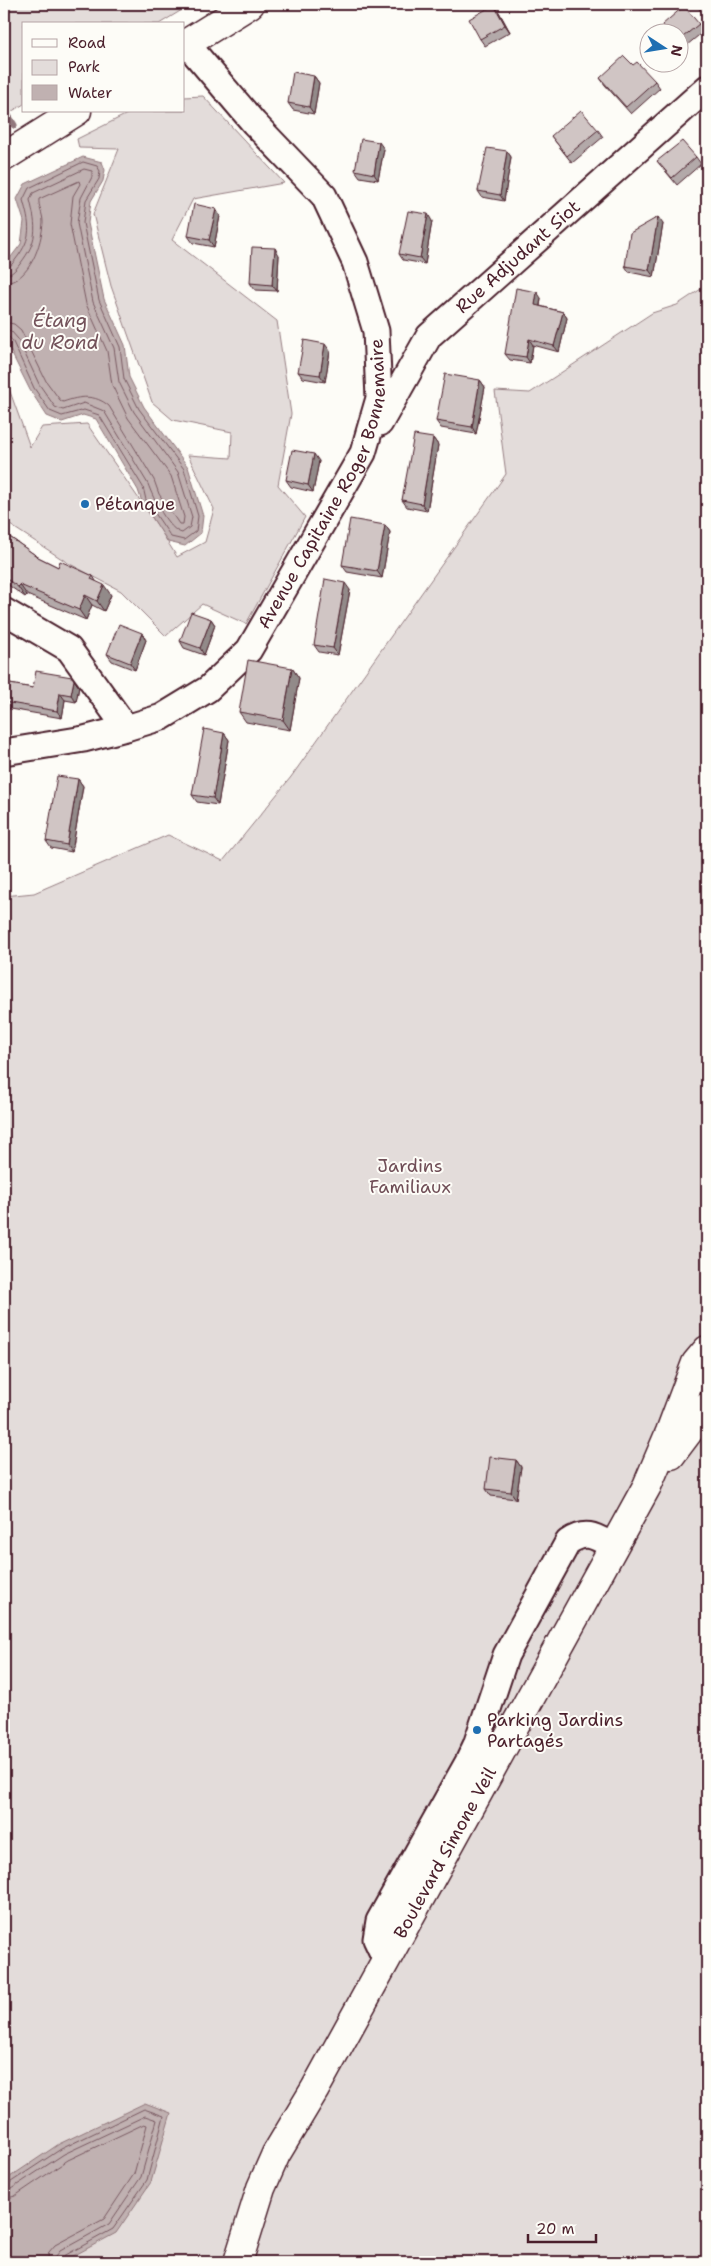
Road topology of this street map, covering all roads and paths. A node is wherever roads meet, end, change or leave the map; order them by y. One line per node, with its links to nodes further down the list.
1 (250, 4): 2 (main road)
2 (185, 44): 6 (street, Avenue Capitaine Roger Bonnemaire)
3 (707, 88): 6 (street, Rue Adjudant Siot)
4 (75, 112): 5 (main road)
5 (4, 157)
6 (362, 453): 8 (street, Avenue Capitaine Roger Bonnemaire)
7 (4, 611): 8 (street)
8 (126, 728): 9 (street, Avenue Capitaine Roger Bonnemaire)
9 (4, 752)
10 (707, 1350): 12 (main road, Boulevard Simone Veil)
11 (707, 1407): 12 (main road, Boulevard Simone Veil)
12 (647, 1486): 13 (main road, Boulevard Simone Veil)
13 (614, 1547): 14 (main road, Boulevard Simone Veil); 14 (street)
14 (386, 1960): 15 (main road, Boulevard Simone Veil)
15 (315, 2089): 16 (main road, Boulevard Simone Veil); 17 (main road, Boulevard Simone Veil)
16 (238, 2262)
17 (255, 2262)

